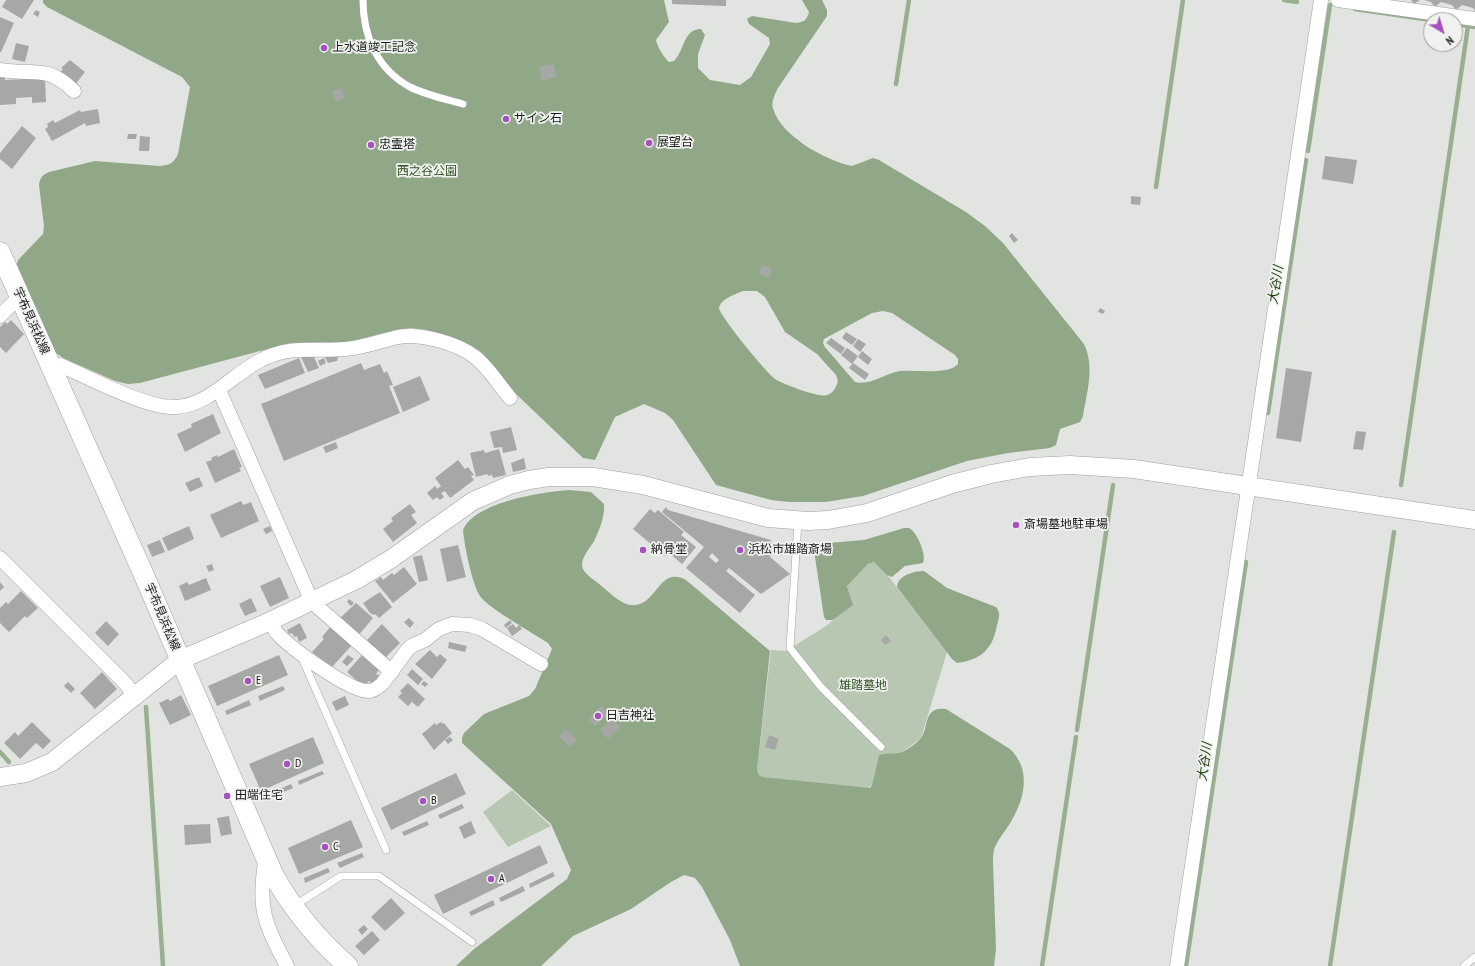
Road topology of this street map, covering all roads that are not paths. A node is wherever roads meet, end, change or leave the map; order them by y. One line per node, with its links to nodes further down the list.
1 (363, 0): 7 (lane)
2 (1321, 0): 14 (street)
3 (1338, 0): 4 (street)
4 (1475, 20)
5 (0, 70): 6 (street)
6 (74, 91)
7 (463, 104)
8 (0, 252): 9 (main road, 宇布見浜松線)
9 (21, 300): 10 (street); 11 (main road, 宇布見浜松線)
10 (0, 316)
11 (52, 368): 12 (street); 21 (main road, 宇布見浜松線)
12 (219, 390): 13 (street); 18 (street)
13 (510, 398)
14 (1247, 487): 15 (street); 16 (street); 34 (street)
15 (798, 520): 18 (street); 25 (lane)
16 (1475, 520)
17 (0, 558): 24 (street)
18 (312, 602): 19 (street); 23 (street)
19 (271, 621): 20 (street); 21 (street)
20 (299, 650): 23 (street); 27 (lane)
21 (180, 660): 24 (street); 28 (main road, 宇布見浜松線)
22 (542, 664): 23 (street)
23 (392, 672)
24 (135, 696): 26 (street)
25 (881, 746)
26 (0, 777)
27 (386, 850)
28 (266, 857): 29 (main road, 宇布見浜松線); 32 (street)
29 (293, 907): 30 (lane); 33 (main road, 宇布見浜松線)
30 (472, 942)
31 (1475, 957): 35 (lane)
32 (287, 966)
33 (348, 966)
34 (1177, 966)
35 (1464, 966)

